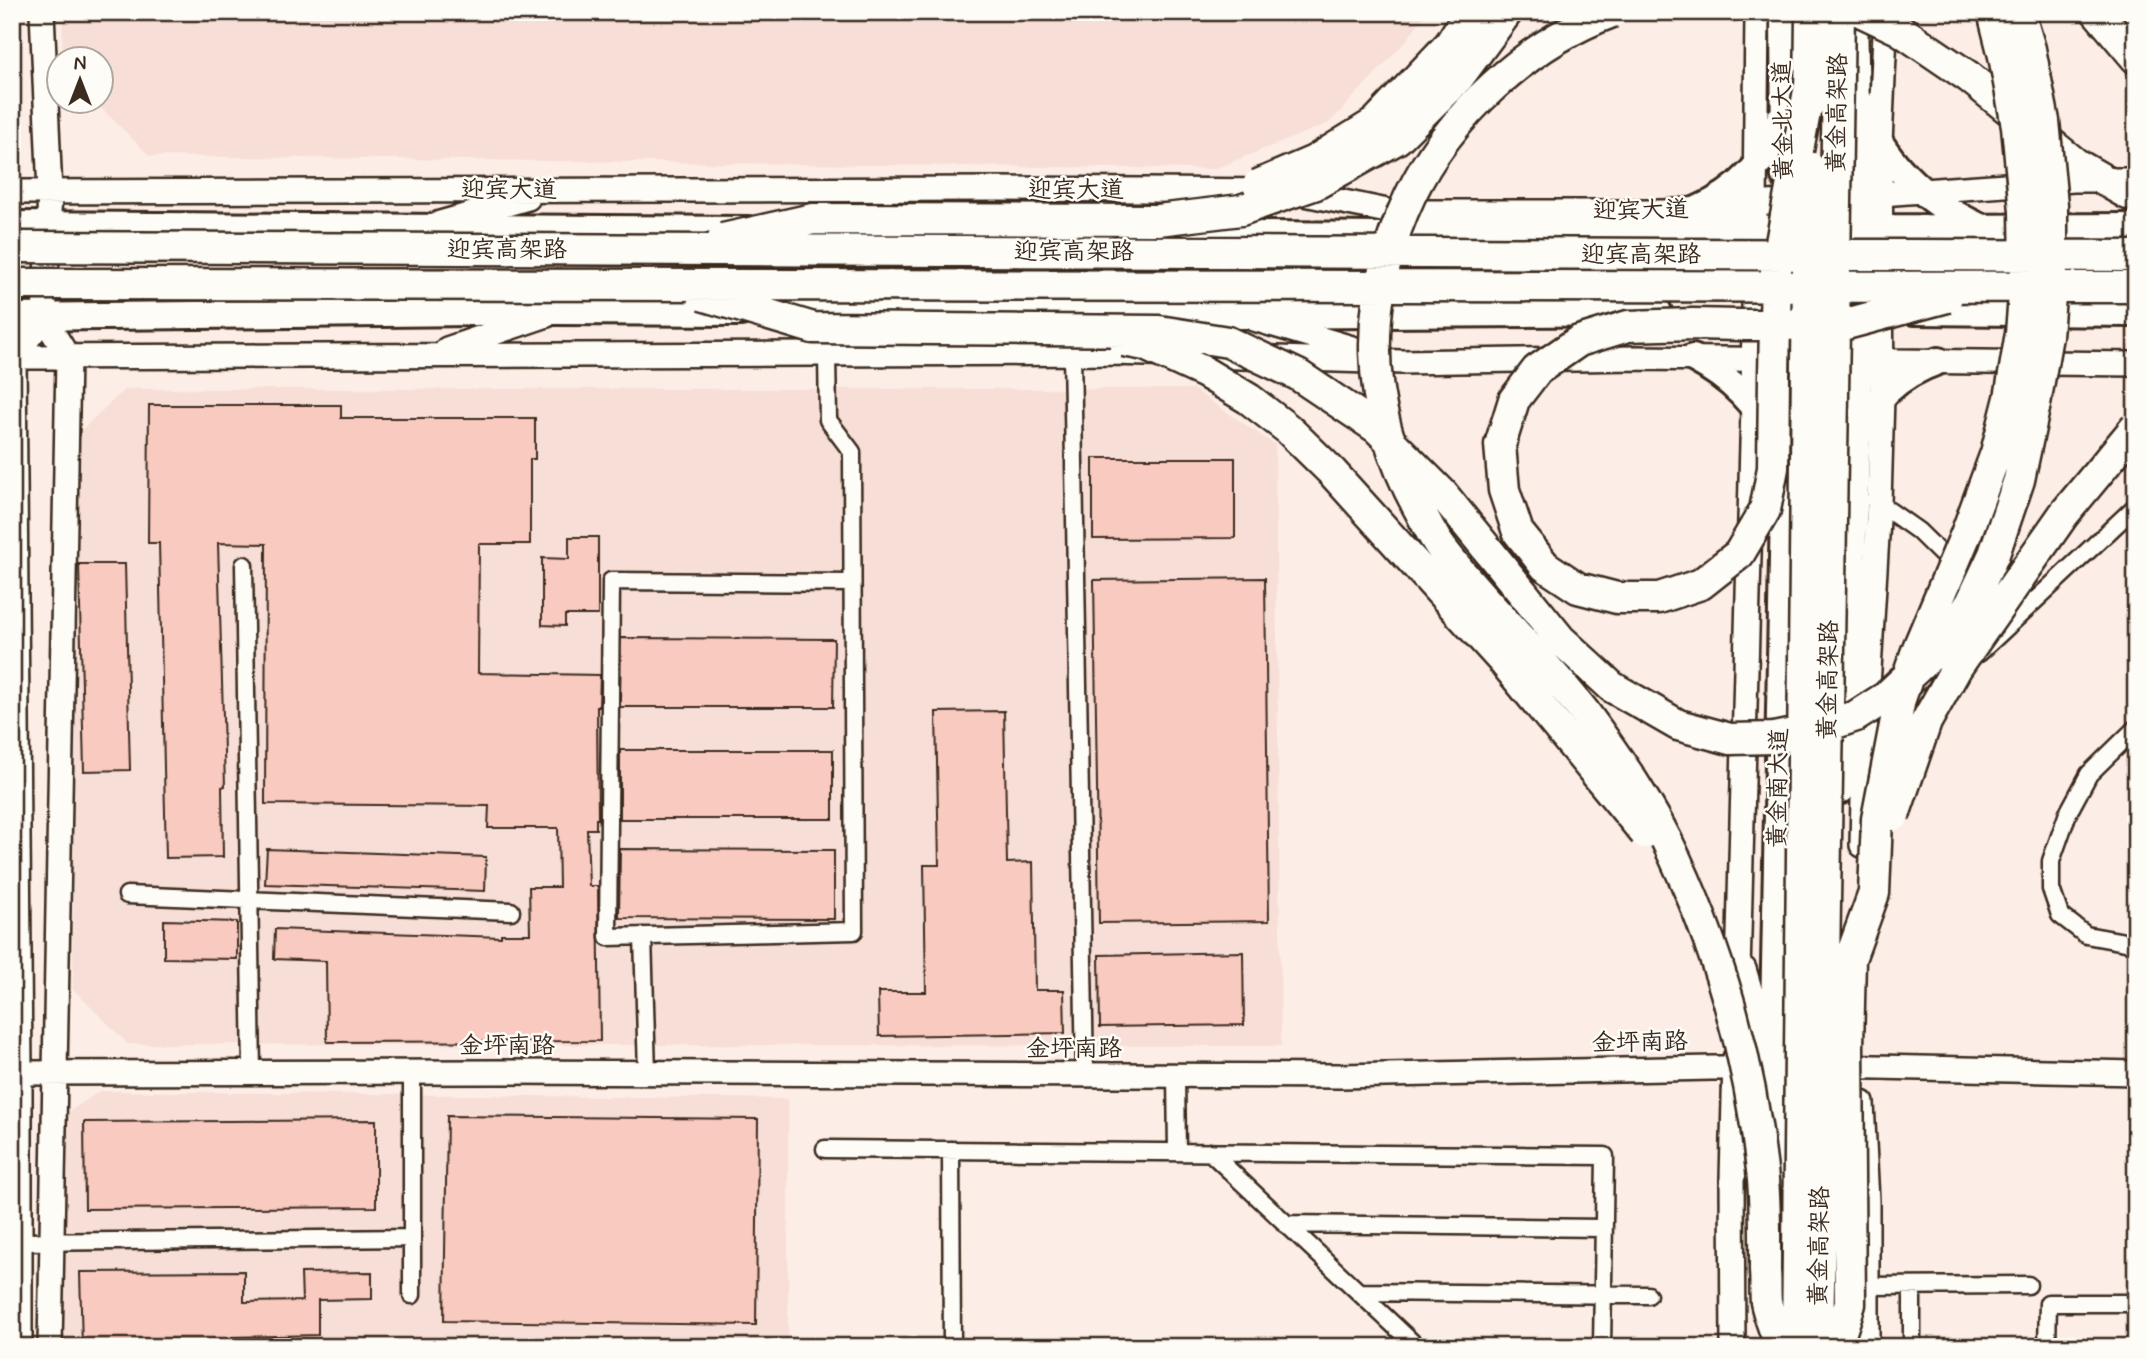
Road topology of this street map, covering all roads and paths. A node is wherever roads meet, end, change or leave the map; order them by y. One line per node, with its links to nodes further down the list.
1 (42, 12): 24 (street)
2 (1470, 12): 30 (highway, bridge)
3 (1507, 12): 30 (highway, bridge)
4 (1612, 12): 83 (highway, bridge)
5 (1757, 12): 19 (street)
6 (1784, 12): 17 (main road, 黄金北大道)
7 (1811, 12): 17 (highway, 黄金高架路, bridge)
8 (1839, 12): 125 (highway, 黄金高架路, bridge)
9 (1854, 12): 16 (main road)
10 (1862, 12): 26 (highway, bridge)
11 (1886, 12): 18 (street)
12 (1993, 12): 79 (highway, bridge)
13 (2019, 12): 53 (highway, bridge)
14 (2097, 12): 15 (highway)
15 (2136, 58)
16 (1854, 86): 18 (main road); 25 (main road)
17 (1797, 89): 19 (main road); 27 (main road, 黄金北大道); 43 (highway, bridge); 124 (highway, 黄金高架路, bridge)
18 (1880, 145): 22 (main road); 25 (street)
19 (1755, 168): 28 (main road); 29 (street)
20 (2136, 180): 22 (street, 迎宾大道)
21 (555, 190): 24 (street, 迎宾大道); 28 (street, 迎宾大道); 33 (street)
22 (1920, 190): 25 (street, 迎宾大道); 36 (main road)
23 (12, 191): 24 (street, 迎宾大道)
24 (50, 193): 32 (street)
25 (1869, 195): 27 (street, 迎宾大道); 37 (main road)
26 (2136, 196)
27 (1785, 202): 29 (street, 迎宾大道); 35 (main road, 黄金北大道)
28 (1697, 210): 29 (street, 迎宾大道)
29 (1755, 217): 33 (main road, 迎宾大道); 35 (main road, 迎宾大道); 45 (street)
30 (1158, 220): 39 (highway, bridge)
31 (12, 225): 32 (main road, 迎宾大道)
32 (50, 226): 33 (main road, 迎宾大道); 52 (street)
33 (426, 227)
34 (2136, 227): 36 (main road, 迎宾大道)
35 (1785, 229): 37 (main road, 迎宾大道); 46 (main road, 黄金南大道)
36 (1982, 229): 37 (main road, 迎宾大道)
37 (1869, 230): 47 (main road)
38 (12, 247): 39 (highway, 迎宾高架路, bridge)
39 (668, 250): 40 (highway, 迎宾高架路, bridge)
40 (2136, 256)
41 (12, 284): 42 (highway, 迎宾高架路, bridge)
42 (668, 285): 43 (highway, 迎宾高架路, bridge); 53 (highway, bridge)
43 (1986, 287): 44 (highway, 迎宾高架路, bridge)
44 (2136, 287)
45 (1754, 311): 46 (main road); 50 (main road); 59 (street)
46 (1788, 311): 47 (main road); 60 (main road, 黄金南大道)
47 (1871, 311): 49 (main road); 61 (main road)
48 (556, 312): 50 (main road); 52 (main road); 55 (street)
49 (2136, 313)
50 (1237, 315): 63 (street)
51 (12, 317): 52 (main road)
52 (44, 318): 56 (street); 57 (street)
53 (1070, 342): 54 (street); 63 (street); 83 (highway, bridge); 96 (street)
54 (827, 354): 55 (street); 74 (street)
55 (427, 356): 57 (street)
56 (13, 357): 57 (street); 92 (street)
57 (68, 357): 93 (street)
58 (1693, 358): 59 (street); 63 (street); 66 (main road)
59 (1754, 359): 60 (street); 66 (street)
60 (1787, 359): 61 (street); 69 (main road, 黄金南大道)
61 (1870, 360): 62 (street); 65 (street); 68 (main road)
62 (1938, 361): 64 (street); 65 (main road)
63 (1402, 362)
64 (2136, 365)
65 (1882, 396): 68 (main road); 71 (street)
66 (1753, 404): 69 (main road); 86 (street)
67 (2136, 427): 79 (highway, bridge)
68 (1856, 440): 70 (main road)
69 (1784, 463): 88 (main road, 黄金南大道)
70 (1855, 486): 71 (street); 78 (main road)
71 (1880, 503): 75 (street); 77 (street)
72 (2136, 506): 75 (street)
73 (244, 565): 81 (street)
74 (852, 583): 84 (street); 84 (street)
75 (2012, 624): 77 (street)
76 (2136, 729): 85 (street)
77 (1864, 752): 78 (street); 87 (street)
78 (1841, 771): 87 (main road)
79 (1874, 893): 126 (highway, bridge)
80 (127, 895): 81 (street)
81 (250, 900): 82 (street); 90 (street)
82 (512, 911)
83 (1703, 924): 123 (highway, bridge)
84 (643, 936): 94 (street)
85 (2136, 944)
86 (1738, 951): 88 (street); 89 (street)
87 (1848, 1066): 88 (street, 金坪南路); 95 (street, 金坪南路); 109 (street); 111 (main road)
88 (1773, 1067): 89 (street, 金坪南路); 102 (street); 123 (main road, 黄金南大道)
89 (1735, 1068): 97 (street, 金坪南路); 102 (street)
90 (252, 1072): 91 (street, 金坪南路); 93 (street, 金坪南路)
91 (412, 1072): 94 (street, 金坪南路); 105 (street)
92 (16, 1073): 93 (street, 金坪南路); 106 (street)
93 (55, 1073): 107 (street)
94 (647, 1073): 96 (street, 金坪南路)
95 (2136, 1073)
96 (1085, 1075): 97 (street, 金坪南路)
97 (1176, 1076): 100 (street)
98 (825, 1149): 99 (street)
99 (951, 1150): 100 (street); 119 (street)
100 (1177, 1152): 101 (street)
101 (1210, 1152): 103 (street); 104 (street)
102 (1732, 1179): 122 (street)
103 (1285, 1224): 104 (street); 112 (street)
104 (1604, 1228): 114 (street)
105 (412, 1238): 107 (street); 113 (street)
106 (20, 1242): 107 (street); 117 (street)
107 (52, 1242): 118 (street)
108 (2028, 1285): 110 (street)
109 (1869, 1286): 110 (street); 111 (street); 127 (street)
110 (1912, 1286): 128 (street)
111 (1839, 1288): 126 (main road)
112 (1359, 1293): 114 (street); 120 (street)
113 (412, 1295)
114 (1603, 1295): 115 (street); 121 (street)
115 (1648, 1295)
116 (2136, 1303): 129 (street)
117 (20, 1347)
118 (50, 1347)
119 (952, 1347)
120 (1417, 1347)
121 (1602, 1347)
122 (1733, 1347)
123 (1778, 1347)
124 (1797, 1347)
125 (1818, 1347)
126 (1837, 1347)
127 (1867, 1347)
128 (1912, 1347)
129 (2048, 1347)

